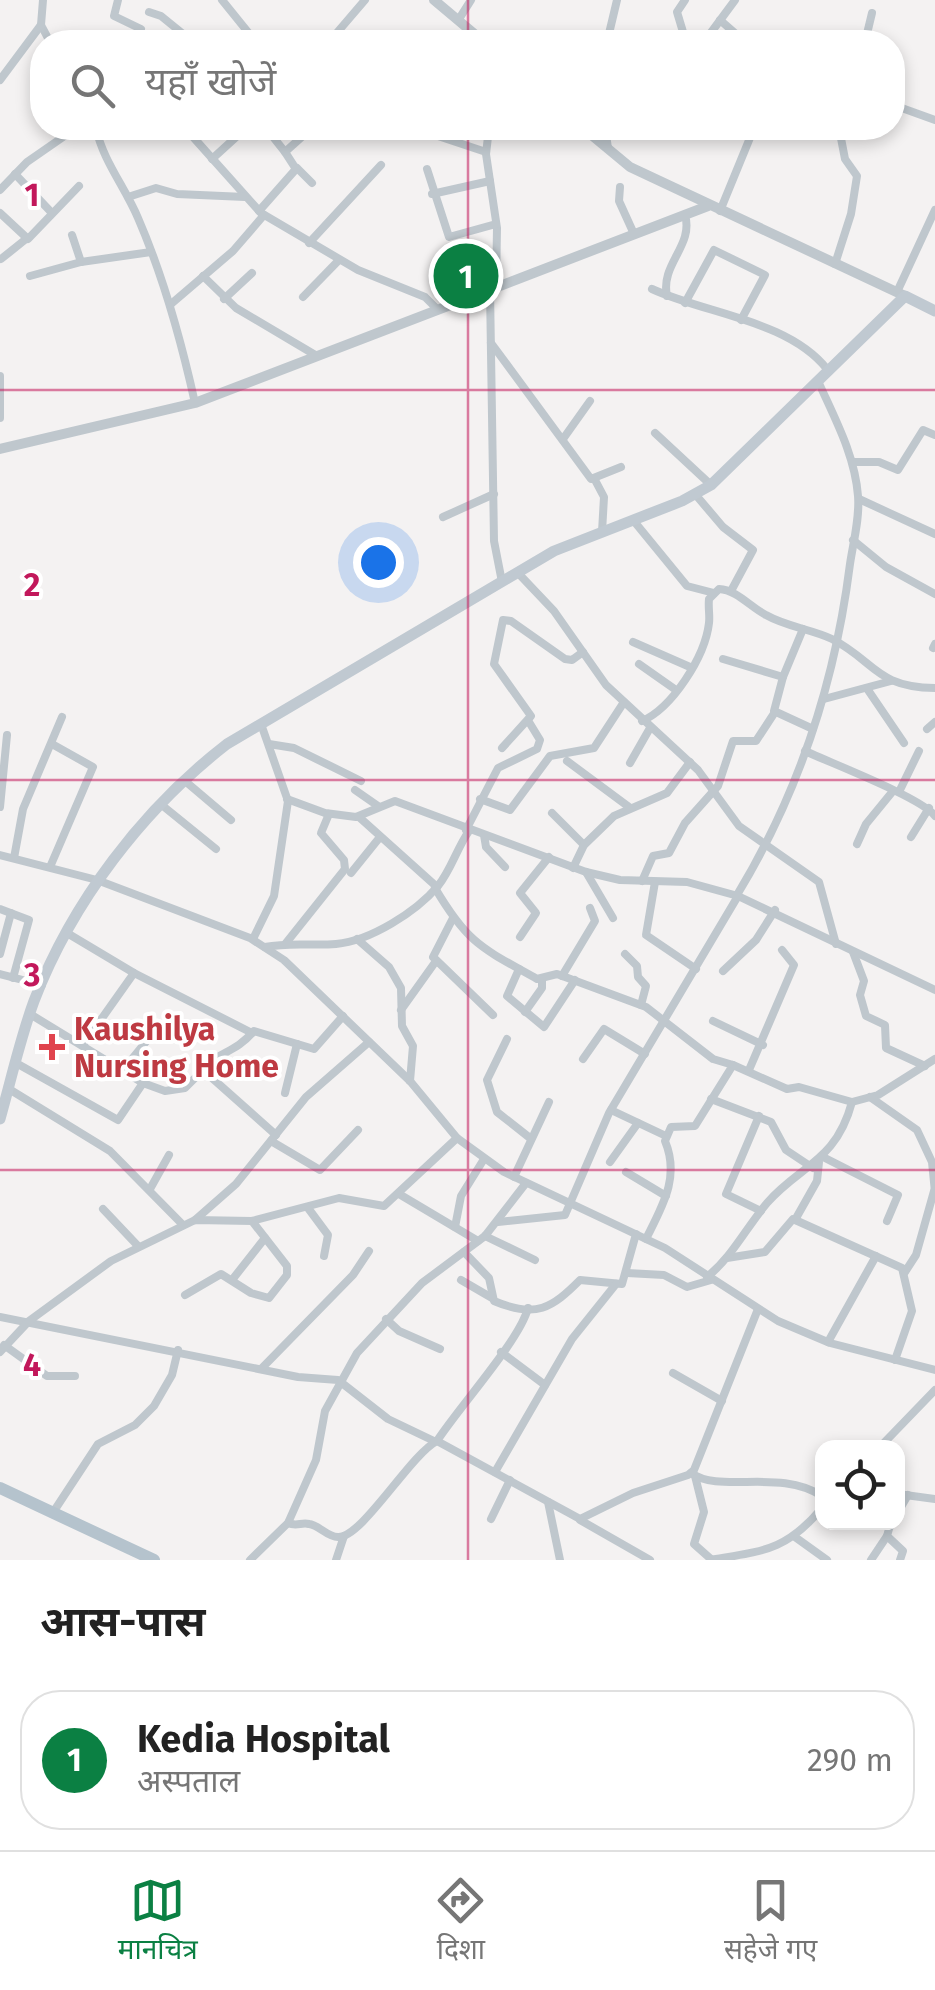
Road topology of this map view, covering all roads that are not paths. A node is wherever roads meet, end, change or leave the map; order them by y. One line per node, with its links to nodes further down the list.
1 (43, 0): 14 (street)
2 (118, 0): 15 (street)
3 (222, 0): 19 (street)
4 (364, 0): 20 (street)
5 (434, 0): 12 (street)
6 (471, 0): 12 (street)
7 (617, 0): 22 (street)
8 (685, 0): 23 (street)
9 (735, 0): 13 (street)
10 (149, 12): 18 (street)
11 (872, 13): 26 (street)
12 (458, 19): 21 (street)
13 (720, 20): 24 (street); 25 (street)
14 (40, 24): 16 (street); 17 (street)
15 (141, 29)
16 (36, 30)
17 (43, 30)
18 (178, 30)
19 (246, 30)
20 (339, 30)
21 (470, 30)
22 (609, 30)
23 (682, 30)
24 (713, 30)
25 (731, 30)
26 (868, 30)
27 (30, 38): 29 (street)
28 (0, 57): 29 (street)
29 (10, 66): 30 (street)
30 (0, 80)
31 (905, 109): 32 (street)
32 (935, 120)
33 (60, 140): 52 (street)
34 (99, 140): 59 (street)
35 (195, 140): 48 (street)
36 (233, 140): 48 (street)
37 (276, 140): 46 (street)
38 (299, 140): 46 (street)
39 (450, 140): 47 (street)
40 (486, 140): 47 (street)
41 (598, 140): 45 (street)
42 (607, 140): 45 (street)
43 (749, 140): 64 (street)
44 (841, 140): 77 (street)
45 (608, 148): 61 (street)
46 (285, 152): 50 (street)
47 (486, 152): 53 (street)
48 (212, 159): 60 (street)
49 (381, 166): 72 (street)
50 (297, 168): 54 (street); 66 (street)
51 (427, 170): 58 (street)
52 (15, 174): 57 (street); 63 (street)
53 (490, 181): 58 (street); 68 (street)
54 (312, 183)
55 (79, 186): 63 (street)
56 (620, 187): 69 (street)
57 (0, 190)
58 (432, 194): 68 (street)
59 (128, 197): 60 (street); 73 (street)
60 (246, 197): 66 (street)
61 (708, 206): 64 (street); 67 (street)
62 (935, 210): 83 (street)
63 (52, 212): 71 (street)
64 (720, 212): 77 (street)
65 (0, 213): 71 (street)
66 (262, 213): 72 (street); 80 (street)
67 (685, 215): 69 (street); 84 (street)
68 (496, 224): 82 (street)
69 (634, 234): 82 (street)
70 (72, 236): 76 (street)
71 (26, 239): 74 (street)
72 (309, 243): 75 (street)
73 (151, 252): 76 (street); 88 (street)
74 (1, 258)
75 (340, 260): 85 (street); 89 (street)
76 (80, 262): 79 (street)
77 (834, 264): 83 (street)
78 (252, 273): 86 (street)
79 (30, 276)
80 (203, 276): 86 (street); 88 (street)
81 (652, 288): 84 (street)
82 (493, 289): 89 (street); 92 (street)
83 (901, 294): 90 (main road); 94 (main road)
84 (667, 296): 87 (street)
85 (303, 297)
86 (224, 298): 93 (street)
87 (685, 302): 91 (street); 91 (street)
88 (171, 304): 98 (street)
89 (438, 310): 93 (street)
90 (935, 311)
91 (740, 320): 94 (street)
92 (492, 342): 103 (street); 109 (street)
93 (318, 356): 98 (street)
94 (827, 369): 96 (main road)
95 (0, 376): 99 (street)
96 (818, 381): 105 (street); 108 (main road)
97 (590, 401): 103 (street)
98 (195, 403): 104 (street)
99 (0, 418)
100 (655, 433): 108 (street)
101 (935, 434): 105 (street)
102 (0, 436): 104 (street)
103 (562, 440): 107 (street)
104 (1, 449)
105 (852, 462): 111 (street)
106 (621, 468): 107 (street)
107 (595, 480): 114 (street)
108 (711, 485): 110 (main road)
109 (494, 494): 112 (street); 118 (street)
110 (696, 494): 113 (main road); 119 (street)
111 (858, 499): 115 (street); 116 (street)
112 (443, 517)
113 (632, 520): 114 (main road); 120 (street)
114 (602, 532): 117 (main road)
115 (935, 534)
116 (853, 540): 121 (street); 124 (street)
117 (518, 573): 118 (main road); 125 (street)
118 (502, 582): 139 (main road)
119 (730, 591): 120 (street); 122 (street)
120 (714, 593): 128 (street)
121 (935, 594)
122 (803, 629): 124 (street); 129 (street)
123 (633, 642): 128 (street)
124 (837, 642): 130 (street); 134 (street)
125 (583, 652): 135 (street); 138 (street)
126 (722, 658): 129 (street)
127 (639, 664): 132 (street)
128 (690, 668): 132 (street)
129 (782, 677): 136 (street)
130 (891, 681): 131 (street); 133 (street)
131 (935, 688)
132 (676, 690): 140 (street)
133 (868, 690): 134 (street); 143 (street)
134 (824, 699): 141 (street)
135 (624, 702): 140 (street); 156 (street)
136 (775, 712): 141 (street); 153 (street)
137 (62, 717): 144 (street)
138 (529, 722): 146 (street); 156 (street)
139 (261, 724): 145 (street); 152 (main road)
140 (646, 725): 150 (street); 151 (street)
141 (813, 729): 148 (street)
142 (7, 735): 157 (street)
143 (904, 743)
144 (52, 744): 176 (street); 178 (street)
145 (269, 744): 155 (street); 159 (street)
146 (502, 748)
147 (920, 750): 154 (street)
148 (805, 751): 154 (street); 172 (street)
149 (567, 761): 160 (street)
150 (690, 762): 153 (street); 160 (street)
151 (630, 763)
152 (185, 780): 158 (main road); 165 (street)
153 (714, 792): 172 (street); 183 (street)
154 (896, 792): 162 (street); 170 (street)
155 (288, 799): 163 (street); 195 (street)
156 (480, 799): 166 (street)
157 (0, 806)
158 (162, 806): 173 (street); 182 (main road)
159 (378, 806): 164 (street); 166 (street)
160 (629, 807): 171 (street)
161 (552, 813): 171 (street)
162 (933, 813): 169 (street)
163 (329, 814): 164 (street); 197 (street)
164 (359, 816): 168 (street)
165 (231, 820)
166 (468, 831): 167 (street); 185 (street)
167 (484, 835): 175 (street); 177 (street)
168 (380, 836): 181 (street); 185 (street)
169 (911, 836)
170 (857, 844)
171 (584, 845): 179 (street)
172 (767, 845): 186 (street); 198 (street)
173 (216, 848)
174 (0, 854): 176 (street)
175 (549, 857): 179 (street); 194 (street)
176 (14, 858): 178 (street)
177 (505, 867)
178 (50, 868): 182 (street)
179 (573, 868): 180 (street)
180 (586, 872): 183 (street); 192 (street)
181 (351, 873)
182 (98, 880): 193 (main road); 195 (street)
183 (642, 881): 184 (street)
184 (655, 882): 186 (street); 206 (street)
185 (436, 887): 191 (street); 196 (street)
186 (738, 895): 189 (street); 206 (street)
187 (590, 908): 210 (street)
188 (0, 909): 190 (street)
189 (775, 910): 198 (street); 207 (street)
190 (11, 912): 202 (street); 211 (street)
191 (453, 918): 204 (street); 205 (street)
192 (613, 918)
193 (66, 933): 208 (street); 214 (main road)
194 (520, 937)
195 (253, 939): 199 (street)
196 (357, 939): 197 (street); 217 (street)
197 (286, 943): 199 (street)
198 (836, 944): 201 (street)
199 (265, 947): 221 (street)
200 (782, 950): 230 (street)
201 (853, 952): 215 (street); 232 (street)
202 (0, 954)
203 (625, 954): 216 (street)
204 (436, 961): 217 (street); 220 (street)
205 (519, 969): 212 (street); 218 (street)
206 (696, 969): 222 (street)
207 (723, 970)
208 (134, 973): 225 (street); 229 (street)
209 (0, 974): 211 (street)
210 (562, 976): 212 (street); 213 (street)
211 (13, 978): 214 (street)
212 (542, 979): 218 (street)
213 (575, 980): 216 (street); 218 (street)
214 (42, 985): 219 (main road)
215 (935, 990)
216 (641, 1005): 222 (street)
217 (400, 1011): 241 (street)
218 (525, 1012)
219 (30, 1014): 229 (street); 234 (main road)
220 (493, 1014)
221 (343, 1016): 227 (street); 228 (street)
222 (665, 1020): 231 (street); 236 (street)
223 (713, 1021): 230 (street)
224 (158, 1027): 237 (street)
225 (252, 1033): 228 (street); 238 (street)
226 (507, 1039): 257 (street)
227 (370, 1042): 241 (street); 255 (street)
228 (297, 1044): 244 (street)
229 (83, 1045): 237 (street)
230 (763, 1046): 239 (street)
231 (645, 1054): 233 (street); 249 (street)
232 (898, 1054): 235 (street); 240 (street)
233 (582, 1059)
234 (16, 1063): 242 (street); 243 (main road)
235 (931, 1065): 240 (street)
236 (733, 1066): 239 (street); 246 (street)
237 (123, 1070): 242 (street)
238 (204, 1070): 242 (street); 255 (street)
239 (749, 1070): 248 (street)
240 (903, 1076): 245 (street)
241 (410, 1081): 256 (street)
242 (142, 1083)
243 (9, 1089): 251 (main road); 265 (street)
244 (285, 1094)
245 (870, 1098): 248 (street); 266 (street)
246 (711, 1099): 250 (street); 254 (street)
247 (549, 1102): 257 (street)
248 (852, 1102): 261 (street)
249 (611, 1110): 252 (street); 269 (street)
250 (759, 1116): 261 (street); 272 (street)
251 (0, 1119)
252 (638, 1123): 254 (street); 260 (street)
253 (358, 1130): 255 (street)
254 (666, 1136): 268 (street)
255 (274, 1138): 273 (street)
256 (456, 1138): 259 (street); 267 (street)
257 (530, 1138): 263 (street)
258 (169, 1155): 265 (street)
259 (484, 1159): 263 (street); 279 (street)
260 (610, 1162)
261 (818, 1162): 272 (street); 274 (street); 276 (street)
262 (626, 1172): 268 (street)
263 (514, 1177): 264 (street)
264 (526, 1183): 269 (street); 277 (street)
265 (150, 1189): 278 (street)
266 (935, 1191): 293 (street)
267 (399, 1194): 270 (street); 279 (street)
268 (666, 1196): 283 (street)
269 (570, 1203): 277 (street); 280 (street)
270 (308, 1208): 275 (street); 289 (street)
271 (103, 1209): 284 (street)
272 (761, 1211): 291 (street)
273 (195, 1220): 275 (street); 278 (street)
274 (795, 1220): 287 (street); 290 (street)
275 (252, 1221): 281 (street)
276 (887, 1221)
277 (498, 1222): 282 (street)
278 (183, 1224): 284 (street)
279 (455, 1228): 282 (street)
280 (636, 1234): 283 (street); 294 (street)
281 (265, 1238): 296 (street); 296 (street)
282 (482, 1238): 286 (street); 292 (street)
283 (646, 1239): 295 (street)
284 (138, 1246): 305 (street)
285 (368, 1251): 312 (street)
286 (464, 1252): 300 (street); 304 (street)
287 (765, 1252): 288 (street); 291 (street)
288 (780, 1252)
289 (324, 1256)
290 (876, 1256): 293 (street); 306 (street)
291 (727, 1258): 295 (street)
292 (534, 1260)
293 (905, 1272): 311 (street)
294 (627, 1273): 295 (street); 298 (street)
295 (709, 1278): 302 (street)
296 (232, 1280): 299 (street)
297 (461, 1280): 300 (street)
298 (616, 1284): 301 (street); 317 (street)
299 (185, 1294)
300 (492, 1298): 301 (street)
301 (528, 1308): 310 (street)
302 (758, 1308): 306 (street); 319 (street)
303 (0, 1316): 305 (street)
304 (386, 1319): 308 (street); 316 (street)
305 (29, 1321): 307 (street); 309 (street)
306 (828, 1342): 311 (street)
307 (2, 1349): 315 (street)
308 (440, 1349)
309 (178, 1350): 312 (street); 330 (street)
310 (501, 1352): 317 (street); 321 (street)
311 (895, 1360): 313 (street)
312 (262, 1368): 316 (street)
313 (935, 1370)
314 (673, 1374): 319 (street)
315 (75, 1376)
316 (338, 1380): 321 (street); 334 (street)
317 (545, 1385): 322 (street)
318 (935, 1390): 320 (street)
319 (722, 1402): 323 (street)
320 (887, 1440)
321 (435, 1441): 322 (street); 336 (street)
322 (495, 1472): 324 (street)
323 (696, 1475): 326 (street); 333 (street); 345 (street)
324 (510, 1480): 329 (street); 332 (street)
325 (0, 1488): 330 (main road)
326 (815, 1493)
327 (905, 1495): 328 (street)
328 (935, 1499)
329 (548, 1502): 333 (street); 343 (street)
330 (52, 1514): 340 (main road)
331 (815, 1516): 338 (street)
332 (491, 1519)
333 (580, 1520): 344 (street)
334 (288, 1524): 336 (street); 341 (street)
335 (889, 1530): 337 (street)
336 (344, 1536): 342 (street)
337 (886, 1536): 348 (street); 349 (street)
338 (796, 1538): 339 (street); 347 (street)
339 (772, 1549): 345 (street); 346 (street)
340 (154, 1560)
341 (250, 1560)
342 (336, 1560)
343 (560, 1560)
344 (649, 1560)
345 (711, 1560)
346 (765, 1560)
347 (827, 1560)
348 (871, 1560)
349 (900, 1560)

